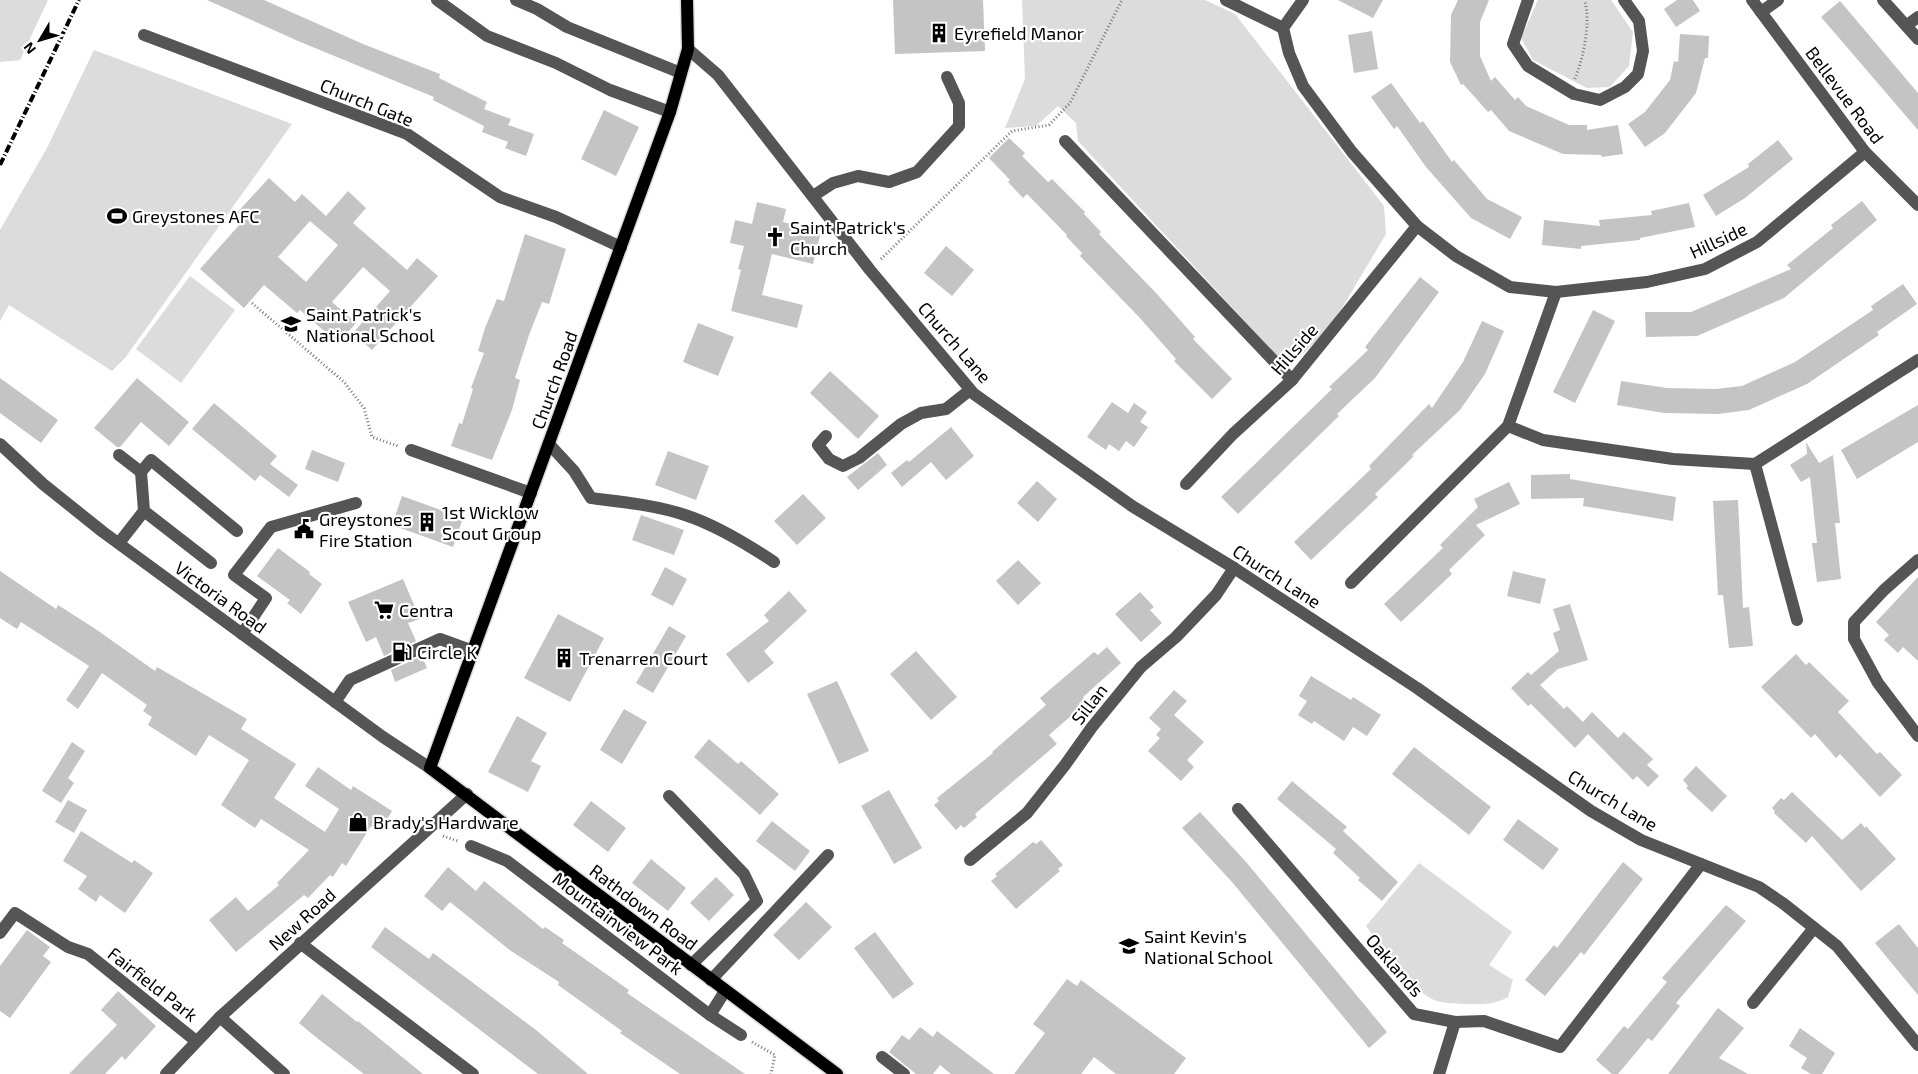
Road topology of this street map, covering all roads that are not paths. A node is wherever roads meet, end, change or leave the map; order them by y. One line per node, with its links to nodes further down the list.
1 (437, 0): 20 (street)
2 (516, 0): 18 (street)
3 (687, 0): 17 (main road, Church Road)
4 (1226, 0): 14 (street)
5 (1303, 0): 14 (street)
6 (1528, 0): 7 (street)
7 (1624, 0)
8 (1752, 0): 11 (street, Bellevue Road)
9 (1778, 0): 11 (street)
10 (1883, 0): 13 (street)
11 (1761, 12): 22 (street, Bellevue Road)
12 (1918, 17): 13 (street)
13 (1907, 25): 16 (street)
14 (1283, 28): 25 (street, Hillside)
15 (144, 35): 26 (street, Church Gate)
16 (1918, 39)
17 (688, 49): 18 (main road, Church Road); 23 (street, Church Lane)
18 (681, 73): 20 (main road, Church Road)
19 (947, 77): 23 (street)
20 (670, 112): 26 (main road, Church Road)
21 (1065, 141): 29 (street)
22 (1865, 152): 24 (street, Bellevue Road); 27 (street, Hillside)
23 (813, 196): 30 (street, Church Lane)
24 (1918, 205)
25 (1417, 226): 27 (street, Hillside); 29 (street, Hillside)
26 (621, 247): 34 (main road, Church Road)
27 (1556, 292): 31 (street)
28 (1918, 360): 37 (street)
29 (1292, 380): 39 (street, Hillside)
30 (970, 390): 32 (street); 48 (street, Church Lane)
31 (1508, 426): 37 (street); 49 (street)
32 (826, 436)
33 (0, 444): 44 (street, Victoria Road)
34 (549, 444): 40 (main road, Church Road); 46 (street)
35 (411, 450): 40 (street)
36 (119, 455): 38 (street)
37 (1755, 464): 50 (street)
38 (141, 472): 42 (street); 43 (street)
39 (1186, 484)
40 (531, 493): 52 (main road, Church Road)
41 (356, 503): 51 (street)
42 (144, 511): 44 (street); 47 (street)
43 (237, 531)
44 (119, 544): 51 (street, Victoria Road)
45 (1918, 560): 54 (street)
46 (774, 562)
47 (211, 563)
48 (1234, 568): 61 (street, Sillan); 62 (street, Church Lane)
49 (1351, 583)
50 (1797, 620)
51 (242, 634): 53 (street, Victoria Road)
52 (473, 651): 53 (street); 55 (main road, Church Road)
53 (336, 702): 55 (street, Victoria Road)
54 (1918, 736)
55 (430, 768): 56 (main road, Rathdown Road)
56 (467, 794): 65 (street, New Road); 66 (main road, Rathdown Road)
57 (668, 796): 66 (street)
58 (1238, 809): 72 (street, Oaklands)
59 (471, 846): 70 (street, Mountainview Park)
60 (828, 855): 67 (street)
61 (970, 860)
62 (1700, 864): 63 (street, Church Lane); 72 (street, Oaklands)
63 (1814, 928): 69 (street); 75 (street, Church Lane)
64 (0, 933): 74 (street, Fairfield Park)
65 (300, 943): 71 (street, New Road); 79 (street)
66 (691, 965): 67 (main road, Rathdown Road)
67 (711, 980): 68 (main road, Rathdown Road)
68 (725, 992): 70 (street); 80 (main road, Rathdown Road)
69 (1753, 1004)
70 (710, 1015): 73 (street, Mountainview Park)
71 (220, 1017): 74 (street, New Road); 78 (street)
72 (1455, 1022): 82 (street)
73 (741, 1035)
74 (196, 1040): 77 (street, New Road)
75 (1918, 1045)
76 (882, 1057): 81 (street)
77 (166, 1074)
78 (284, 1074)
79 (473, 1074)
80 (837, 1074)
81 (904, 1074)
82 (1439, 1074)

